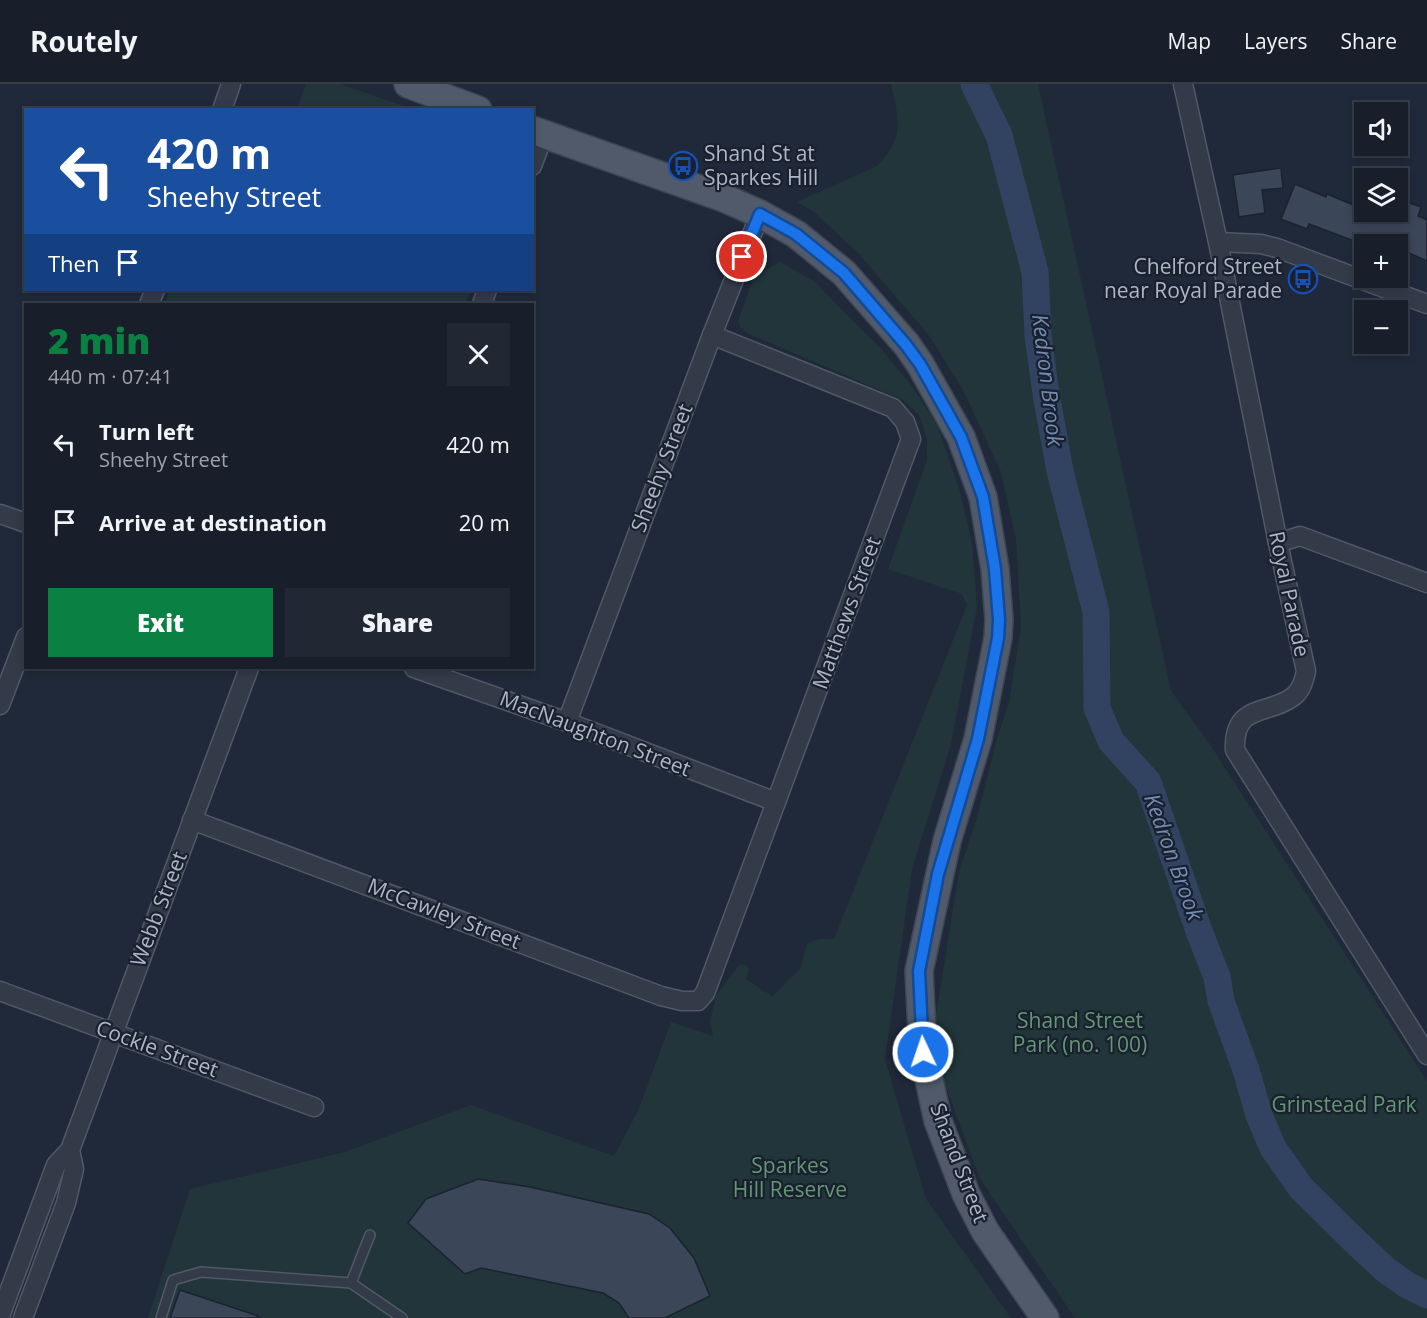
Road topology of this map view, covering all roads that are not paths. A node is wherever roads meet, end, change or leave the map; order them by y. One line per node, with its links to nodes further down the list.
1 (231, 84): 4 (street)
2 (408, 84): 5 (main road)
3 (1183, 84): 9 (street, Royal Parade)
4 (223, 108)
5 (473, 108)
6 (538, 132): 7 (street); 8 (main road, Shand Street)
7 (534, 155)
8 (760, 214): 11 (street, Sheehy Street); 35 (main road, Shand Street)
9 (1218, 242): 10 (street); 14 (street, Royal Parade)
10 (1427, 304)
11 (712, 335): 20 (street, Sheehy Street); 21 (street, Matthews Street)
12 (0, 514): 13 (street)
13 (24, 522)
14 (1278, 543): 15 (street); 26 (street, Royal Parade)
15 (1427, 583)
16 (24, 642): 19 (street)
17 (249, 669): 22 (street, Webb Street)
18 (417, 669): 20 (street, MacNaughton Street)
19 (0, 705)
20 (567, 722): 21 (street, MacNaughton Street)
21 (776, 802): 24 (street, Matthews Street)
22 (192, 820): 24 (street, McCawley Street); 25 (street, Webb Street)
23 (0, 991): 25 (street, Cockle Street)
24 (698, 1001)
25 (113, 1032): 27 (street, Cockle Street); 28 (street, Webb Street)
26 (1427, 1055)
27 (314, 1107)
28 (70, 1150): 31 (street, Webb Street); 32 (street, Webb Street)
29 (370, 1235): 30 (lane)
30 (351, 1283): 33 (lane); 34 (lane)
31 (0, 1316)
32 (23, 1318)
33 (161, 1318)
34 (402, 1318)
35 (1045, 1318)

